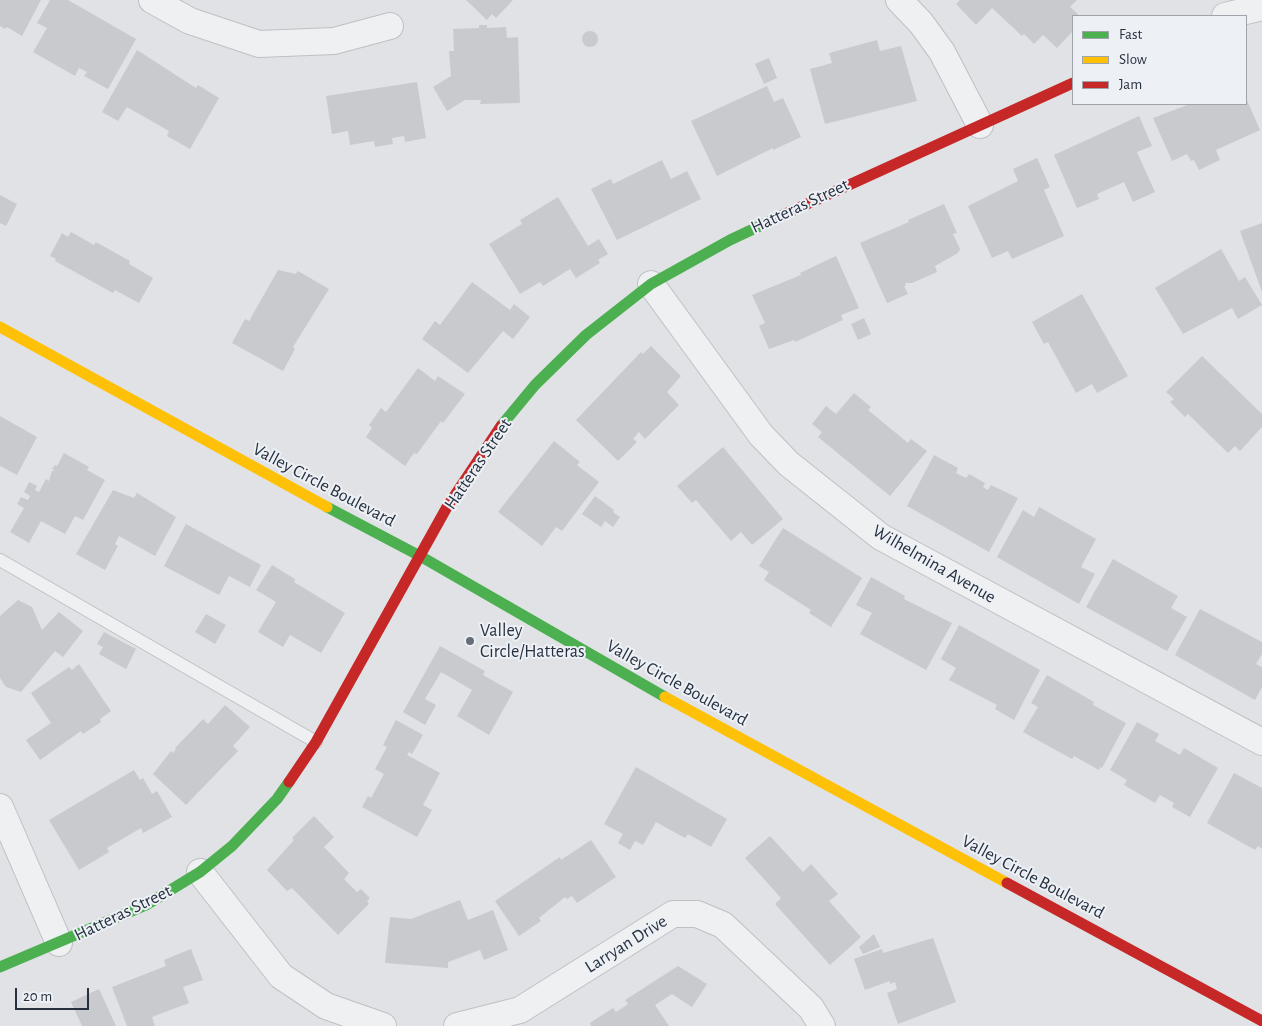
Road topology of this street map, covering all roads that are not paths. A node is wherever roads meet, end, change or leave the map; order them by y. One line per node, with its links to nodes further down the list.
1 (152, 0): 5 (street)
2 (899, 0): 7 (street)
3 (1262, 7): 4 (street)
4 (1229, 15)
5 (390, 26)
6 (1072, 83): 7 (street, Hatteras Street)
7 (980, 125): 8 (street, Hatteras Street)
8 (651, 284): 10 (street, Hatteras Street); 13 (street, Wilhelmina Avenue)
9 (0, 327): 10 (street, Valley Circle Boulevard)
10 (420, 556): 12 (street, Hatteras Street); 18 (street, Valley Circle Boulevard)
11 (0, 560): 12 (lane)
12 (316, 742): 15 (street, Hatteras Street)
13 (1262, 742)
14 (0, 807): 16 (street)
15 (200, 872): 16 (street, Hatteras Street); 19 (street)
16 (60, 944): 17 (street, Hatteras Street)
17 (0, 967)
18 (1262, 1021)
19 (383, 1026)
20 (457, 1026): 21 (street, Larryan Drive)
21 (822, 1026)

